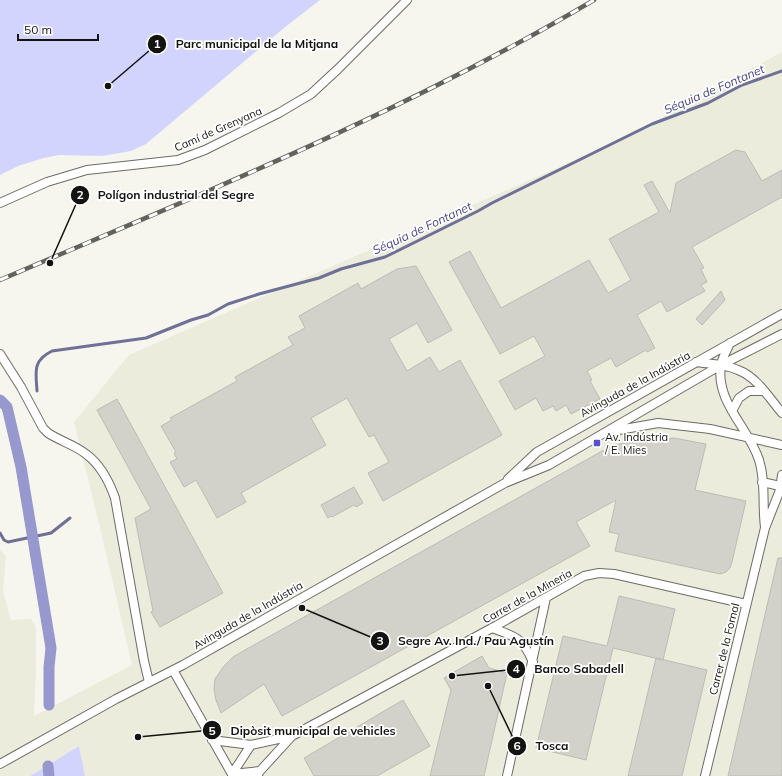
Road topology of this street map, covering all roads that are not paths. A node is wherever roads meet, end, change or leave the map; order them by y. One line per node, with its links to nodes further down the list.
1 (408, 0): 2 (street, Camí de Grenyana)
2 (0, 203)
3 (782, 314): 5 (street, Avinguda de la Indústria)
4 (782, 334): 8 (street, Avinguda de la Indústria)
5 (730, 343): 7 (street, Avinguda de la Indústria); 8 (street, Carrer de la Fornal)
6 (0, 354): 25 (street)
7 (696, 362): 8 (street); 16 (street, Avinguda de la Indústria)
8 (721, 365): 9 (street); 10 (street, Carrer de la Fornal); 12 (street, Avinguda de la Indústria)
9 (763, 391): 10 (street); 11 (street)
10 (732, 411): 13 (street, Carrer de la Fornal)
11 (782, 413)
12 (607, 432): 13 (street); 16 (street, Avinguda de la Indústria)
13 (747, 437): 14 (street); 17 (street, Carrer de la Fornal)
14 (782, 445)
15 (782, 476): 18 (street, Carrer de la Fornal)
16 (505, 482): 24 (street, Avinguda de la Indústria)
17 (762, 482): 18 (street); 19 (street, Carrer de la Fornal)
18 (781, 485): 19 (street, Carrer de la Fornal)
19 (765, 528): 21 (street, Carrer de la Fornal)
20 (546, 598): 21 (street, Carrer de la Mineria); 22 (street, Carrer de la Mineria); 23 (street)
21 (746, 604): 33 (street, Carrer de la Fornal)
22 (492, 628): 23 (street); 26 (street, Carrer de la Mineria)
23 (533, 662): 32 (street)
24 (173, 670): 25 (street, Avinguda de la Indústria); 27 (street)
25 (149, 682): 29 (street, Avinguda de la Indústria)
26 (292, 736): 28 (street, Carrer de la Mineria); 30 (street, Carrer de la Mineria)
27 (212, 740): 28 (street, Carrer de la Mineria); 31 (street)
28 (251, 745): 31 (street)
29 (0, 764)
30 (258, 773): 31 (street, Carrer de la Mineria)
31 (232, 775)
32 (507, 776)
33 (705, 776)

